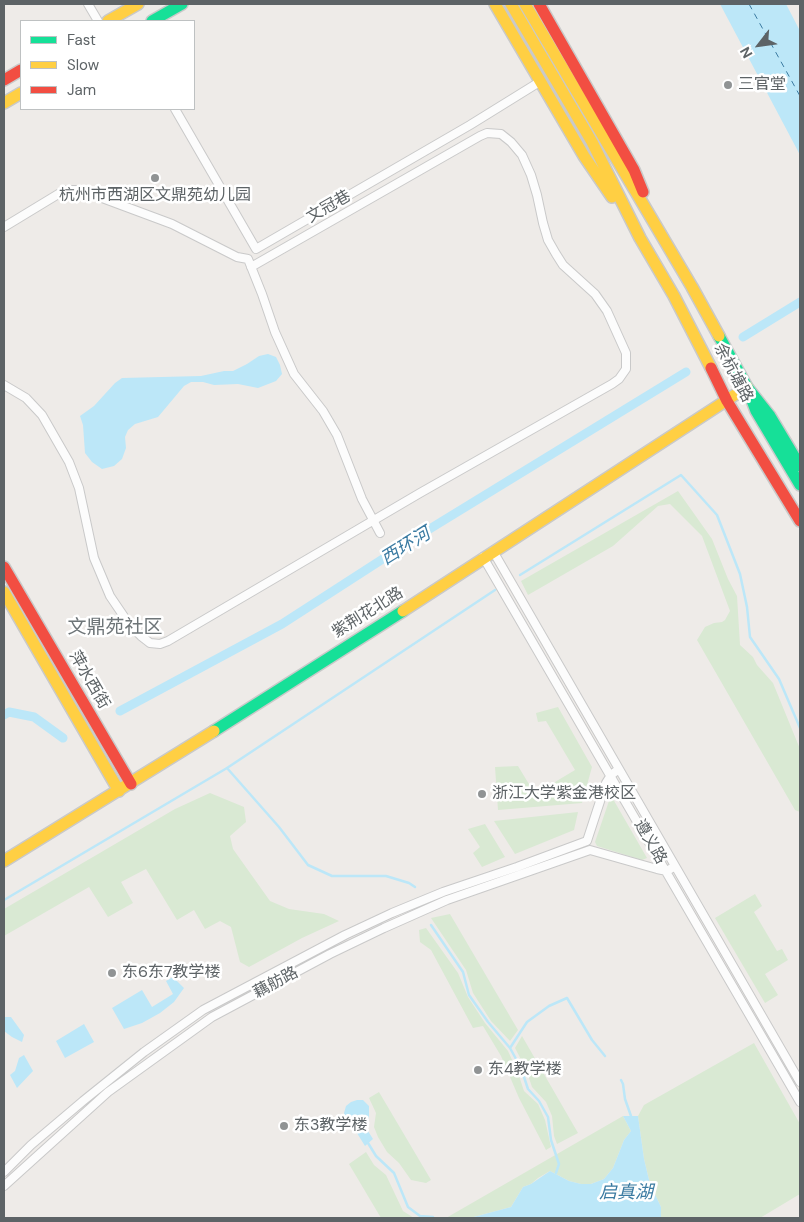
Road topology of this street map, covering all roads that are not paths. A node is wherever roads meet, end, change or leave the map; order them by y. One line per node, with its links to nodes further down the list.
1 (88, 4): 8 (street)
2 (138, 4): 9 (main road)
3 (182, 4): 10 (main road)
4 (495, 4): 13 (main road, 余杭塘路)
5 (511, 4): 19 (main road, 余杭塘路)
6 (525, 4): 18 (main road, 余杭塘路)
7 (540, 4): 18 (main road, 余杭塘路)
8 (97, 20)
9 (110, 20)
10 (154, 20)
11 (20, 71): 12 (main road)
12 (4, 80)
13 (541, 81): 16 (street, 文冠巷); 19 (main road, 余杭塘路)
14 (20, 94): 15 (main road)
15 (4, 103)
16 (176, 110)
17 (4, 227): 20 (street)
18 (657, 229): 22 (main road, 余杭塘路)
19 (640, 238): 23 (main road, 余杭塘路)
20 (251, 267): 26 (street); 26 (street)
21 (4, 385): 26 (street)
22 (747, 387): 23 (main road, 紫荆花北路); 24 (main road); 25 (main road, 余杭塘路)
23 (727, 400): 27 (main road, 余杭塘路); 29 (main road, 紫荆花北路)
24 (800, 466)
25 (800, 485)
26 (373, 521): 28 (street)
27 (800, 521)
28 (380, 533)
29 (488, 554): 32 (street, 遵义路); 33 (street, 遵义路); 34 (main road, 紫荆花北路)
30 (4, 567): 34 (main road, 萍水西街)
31 (4, 592): 35 (main road, 萍水西街)
32 (619, 769): 33 (street); 37 (street, 遵义路)
33 (610, 775): 38 (street, 遵义路); 41 (street, 藕舫路)
34 (131, 784): 35 (main road, 紫荆花北路)
35 (120, 791): 36 (main road, 紫荆花北路)
36 (4, 861)
37 (675, 866): 38 (street); 39 (street, 遵义路)
38 (666, 870): 40 (street, 遵义路); 42 (street, 藕舫路)
39 (800, 1082)
40 (800, 1102)
41 (4, 1172)
42 (4, 1186)

